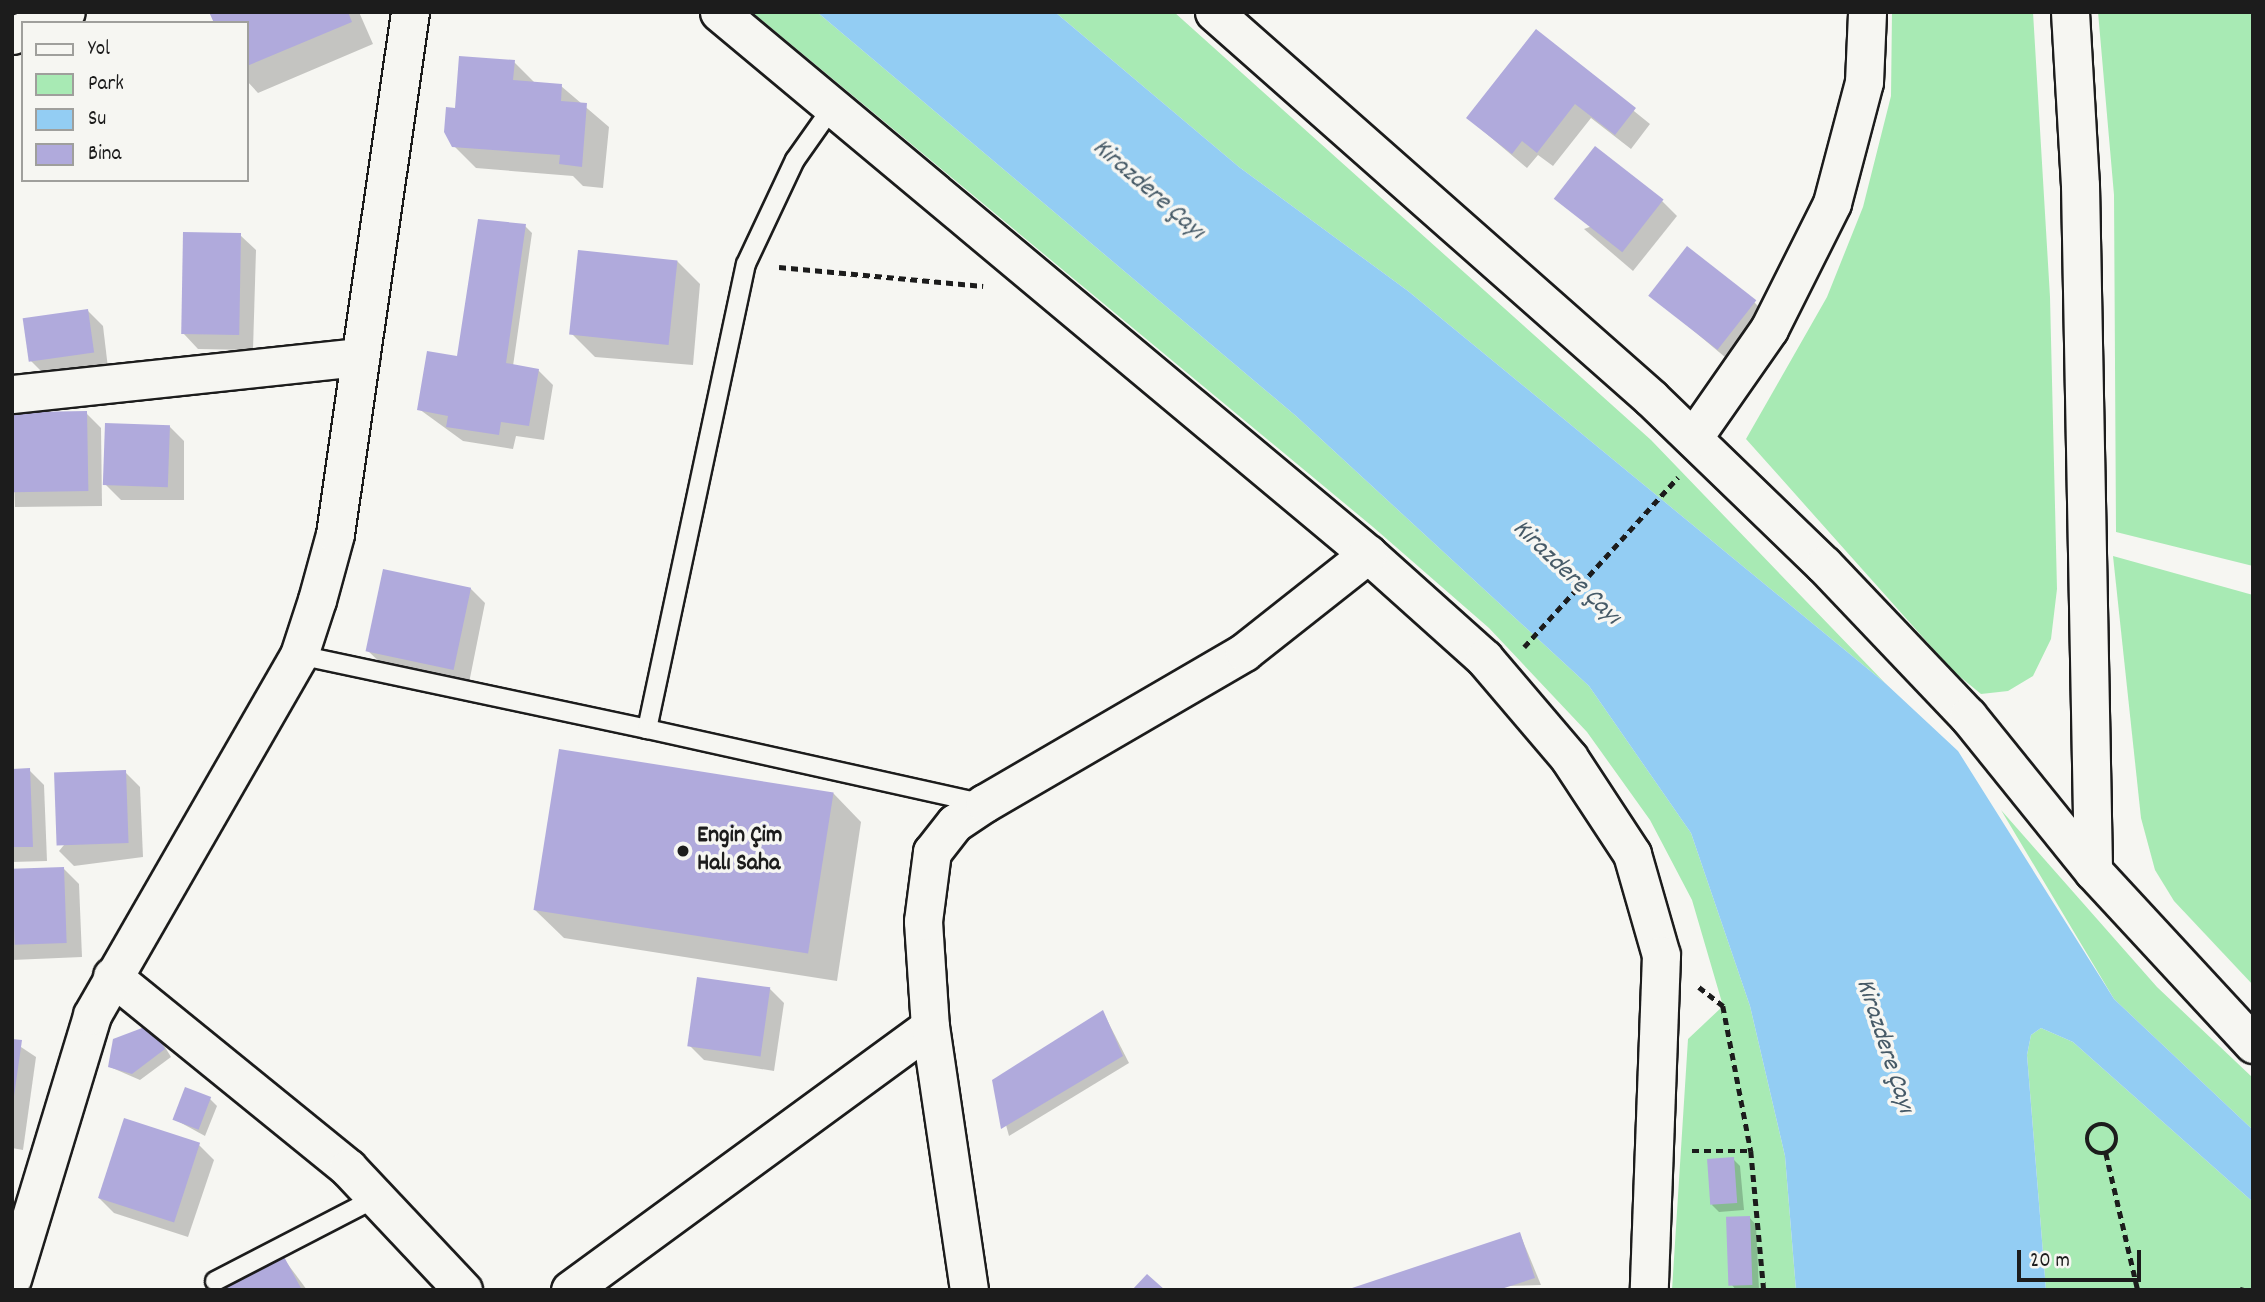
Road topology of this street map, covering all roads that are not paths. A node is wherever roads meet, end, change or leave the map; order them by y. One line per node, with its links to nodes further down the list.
1 (66, 12): 7 (street)
2 (410, 12): 9 (street)
3 (719, 12): 8 (street)
4 (1214, 12): 11 (street)
5 (1867, 12): 11 (street)
6 (2070, 12): 16 (street)
7 (46, 21)
8 (831, 109): 12 (street); 14 (lane)
9 (360, 357): 10 (street); 13 (street)
10 (12, 394)
11 (1698, 443): 16 (street)
12 (1368, 554): 15 (street); 26 (street)
13 (299, 655): 14 (lane); 17 (street)
14 (647, 729): 15 (lane)
15 (985, 803): 18 (street)
16 (2094, 871): 19 (street)
17 (112, 976): 20 (street); 21 (street)
18 (930, 1027): 24 (street); 25 (street)
19 (2253, 1044)
20 (376, 1198): 22 (lane); 23 (street)
21 (12, 1279)
22 (215, 1280)
23 (463, 1290)
24 (570, 1290)
25 (969, 1290)
26 (1649, 1290)

